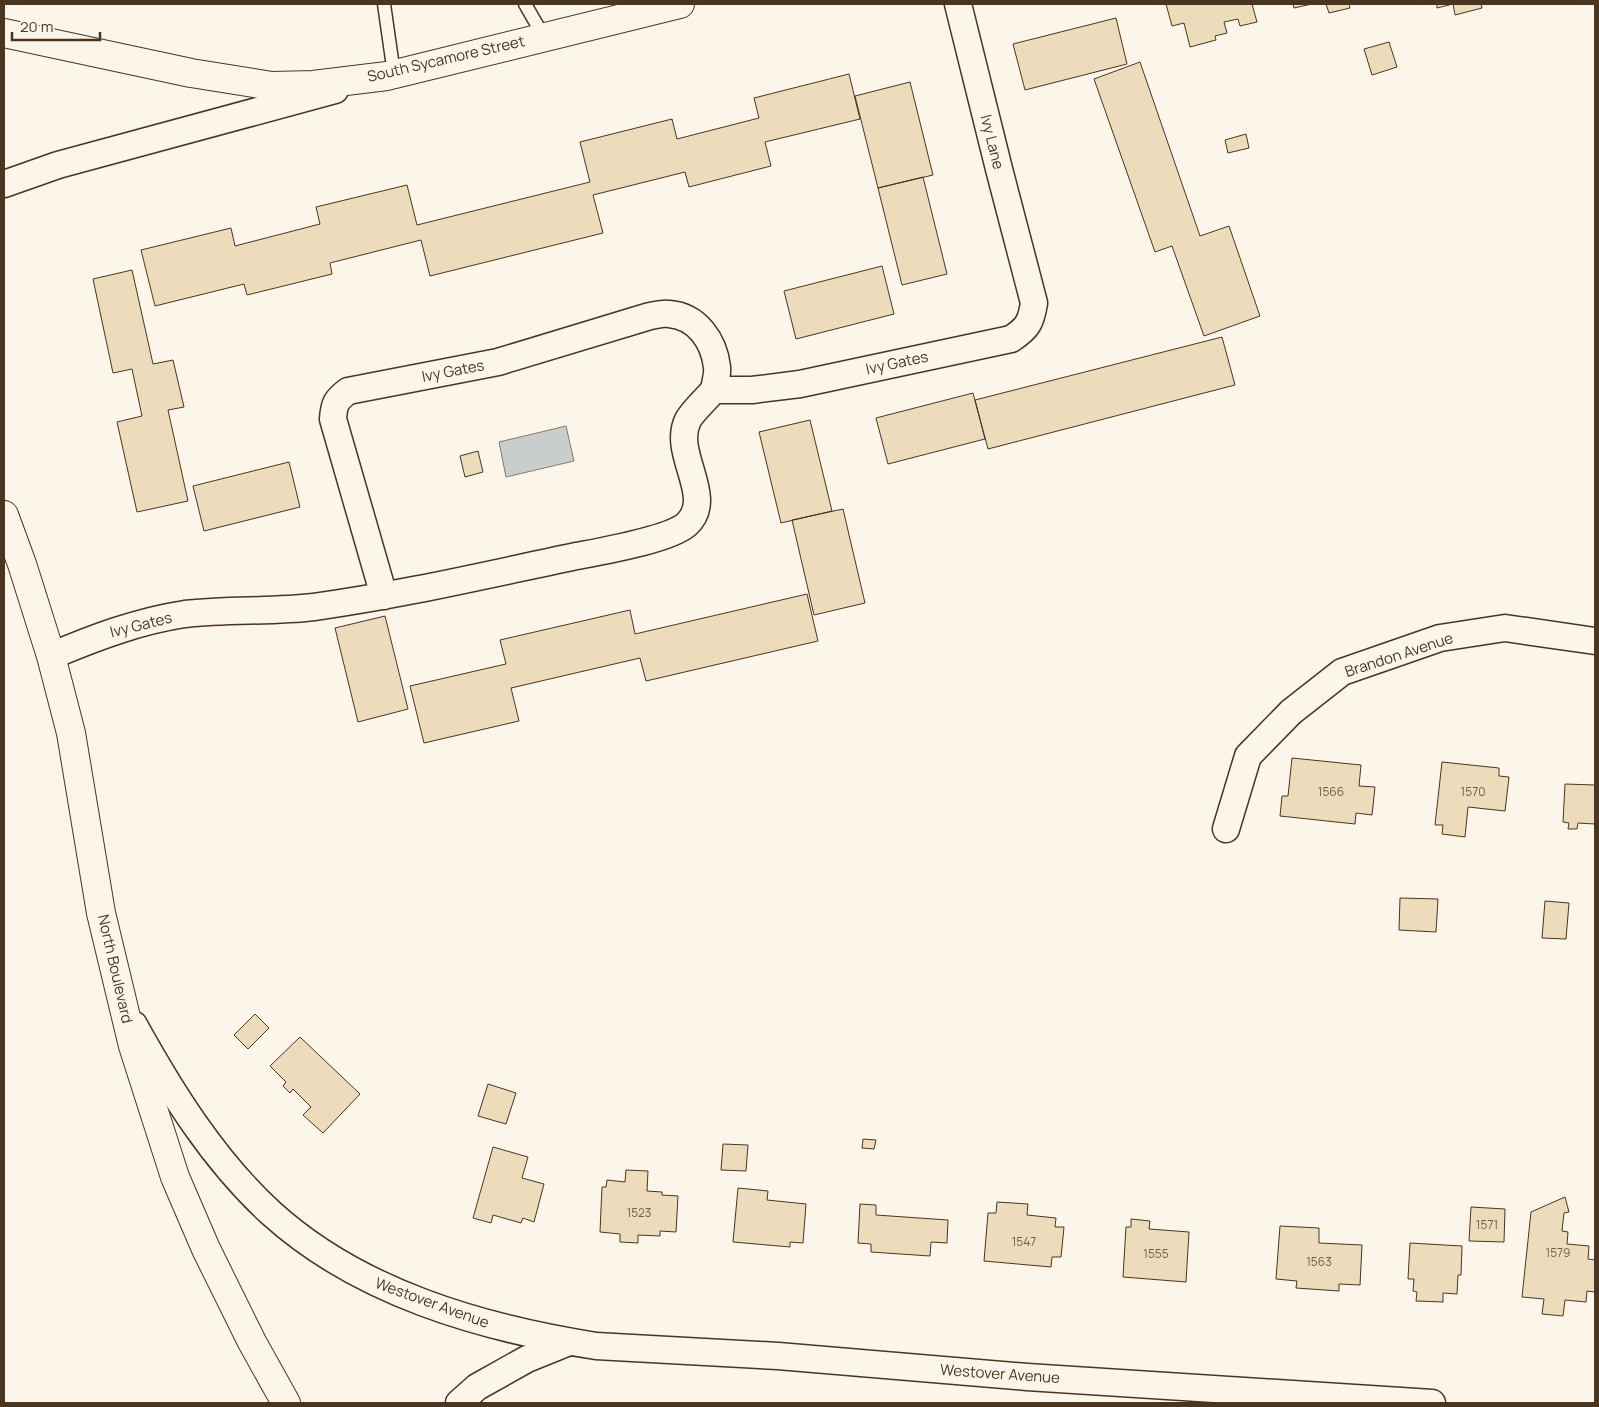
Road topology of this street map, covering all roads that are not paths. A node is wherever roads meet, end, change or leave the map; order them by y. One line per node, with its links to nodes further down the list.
1 (384, 4): 7 (lane)
2 (525, 4): 6 (lane)
3 (680, 4): 6 (street, South Sycamore Street)
4 (958, 4): 9 (street, Ivy Lane)
5 (4, 36): 7 (street, South Sycamore Street)
6 (544, 37): 7 (street, South Sycamore Street)
7 (391, 75): 8 (street)
8 (4, 184)
9 (1028, 280): 10 (street, Ivy Gates)
10 (714, 390): 12 (street, Ivy Gates); 12 (street, Ivy Gates)
11 (4, 515): 14 (street, North Boulevard)
12 (384, 596): 14 (street, Ivy Gates)
13 (1595, 641): 15 (street, Brandon Avenue)
14 (51, 656): 16 (street, North Boulevard)
15 (1226, 829)
16 (122, 1004): 17 (street, Westover Avenue); 18 (street, North Boulevard)
17 (569, 1342): 19 (street); 20 (street, Westover Avenue)
18 (286, 1403)
19 (459, 1403)
20 (1432, 1403)

